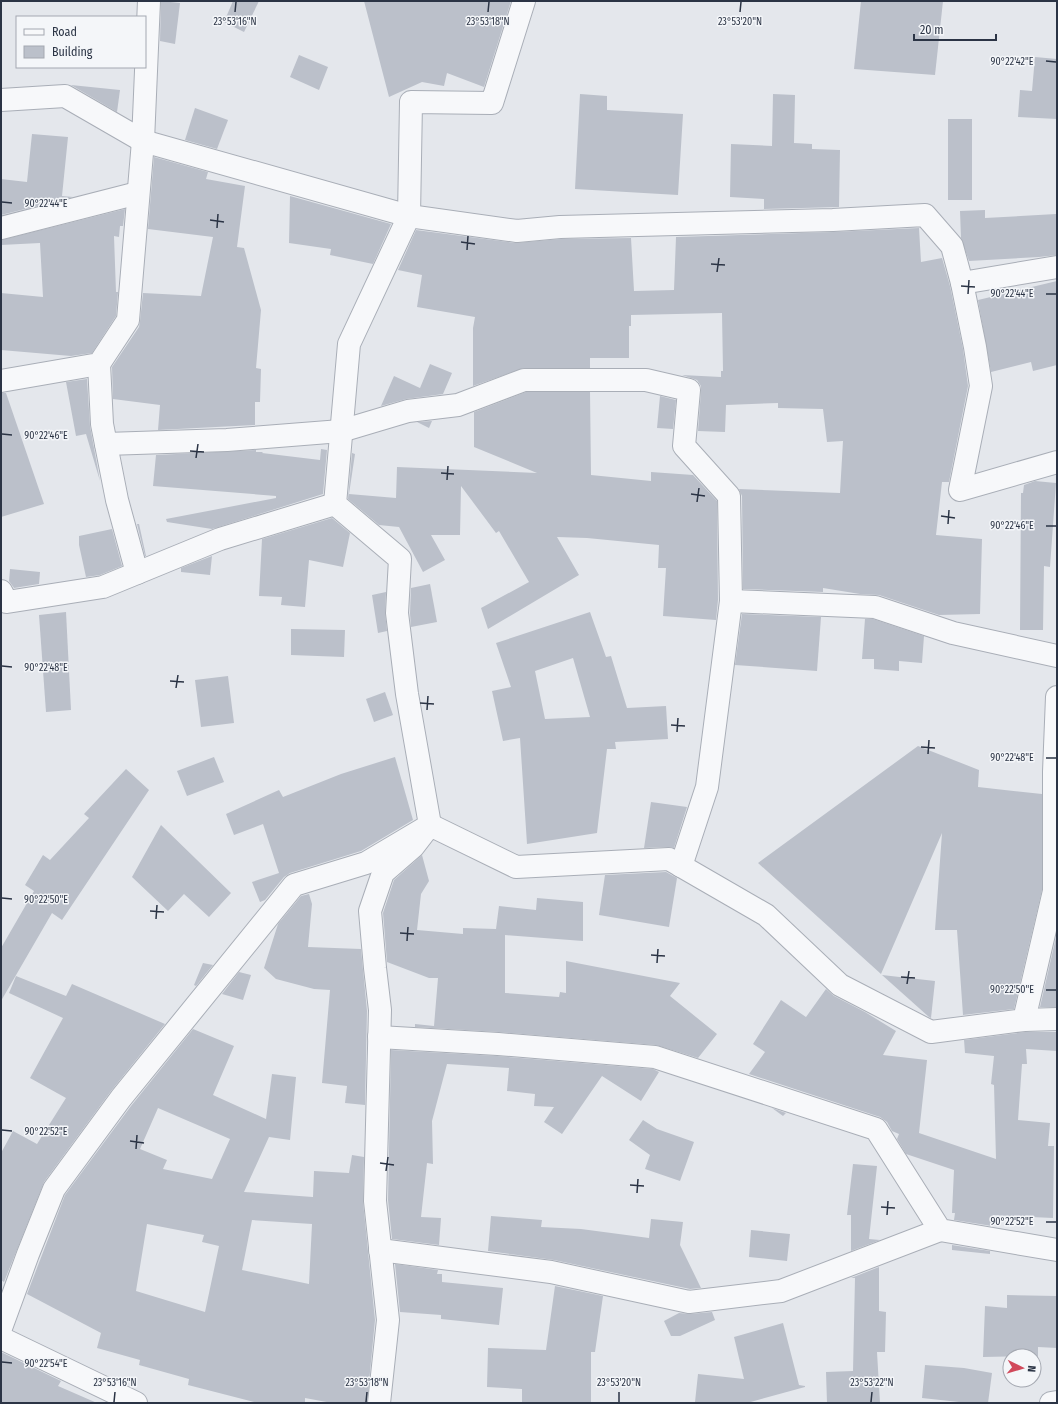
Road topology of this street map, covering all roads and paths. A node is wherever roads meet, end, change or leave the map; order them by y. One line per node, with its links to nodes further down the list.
1 (149, 1): 3 (street)
2 (524, 1): 8 (street)
3 (146, 61)
4 (146, 68): 6 (street)
5 (1, 100): 6 (street)
6 (142, 141): 7 (street); 8 (street)
7 (138, 193): 9 (street); 12 (street)
8 (409, 216): 11 (street); 14 (street)
9 (1, 228)
10 (1057, 267): 11 (street)
11 (962, 283): 16 (street)
12 (99, 364): 13 (street); 15 (street)
13 (1, 381)
14 (341, 431): 15 (street); 17 (street); 20 (street)
15 (106, 444): 18 (street)
16 (1057, 462)
17 (335, 504): 18 (street); 23 (street)
18 (137, 573): 19 (street)
19 (1, 590)
20 (731, 601): 21 (street); 24 (street)
21 (1057, 656)
22 (1057, 697): 26 (street)
23 (430, 825): 24 (street); 27 (street); 31 (street)
24 (681, 866): 26 (street)
25 (1057, 1019): 26 (street)
26 (1024, 1020)
27 (379, 1037): 28 (street); 29 (street)
28 (940, 1230): 29 (street); 30 (street)
29 (380, 1250): 35 (street)
30 (1057, 1250)
31 (1, 1328)
32 (1, 1338): 34 (street)
33 (1057, 1402): 36 (street)
34 (136, 1403)
35 (379, 1403)
36 (1051, 1403)

